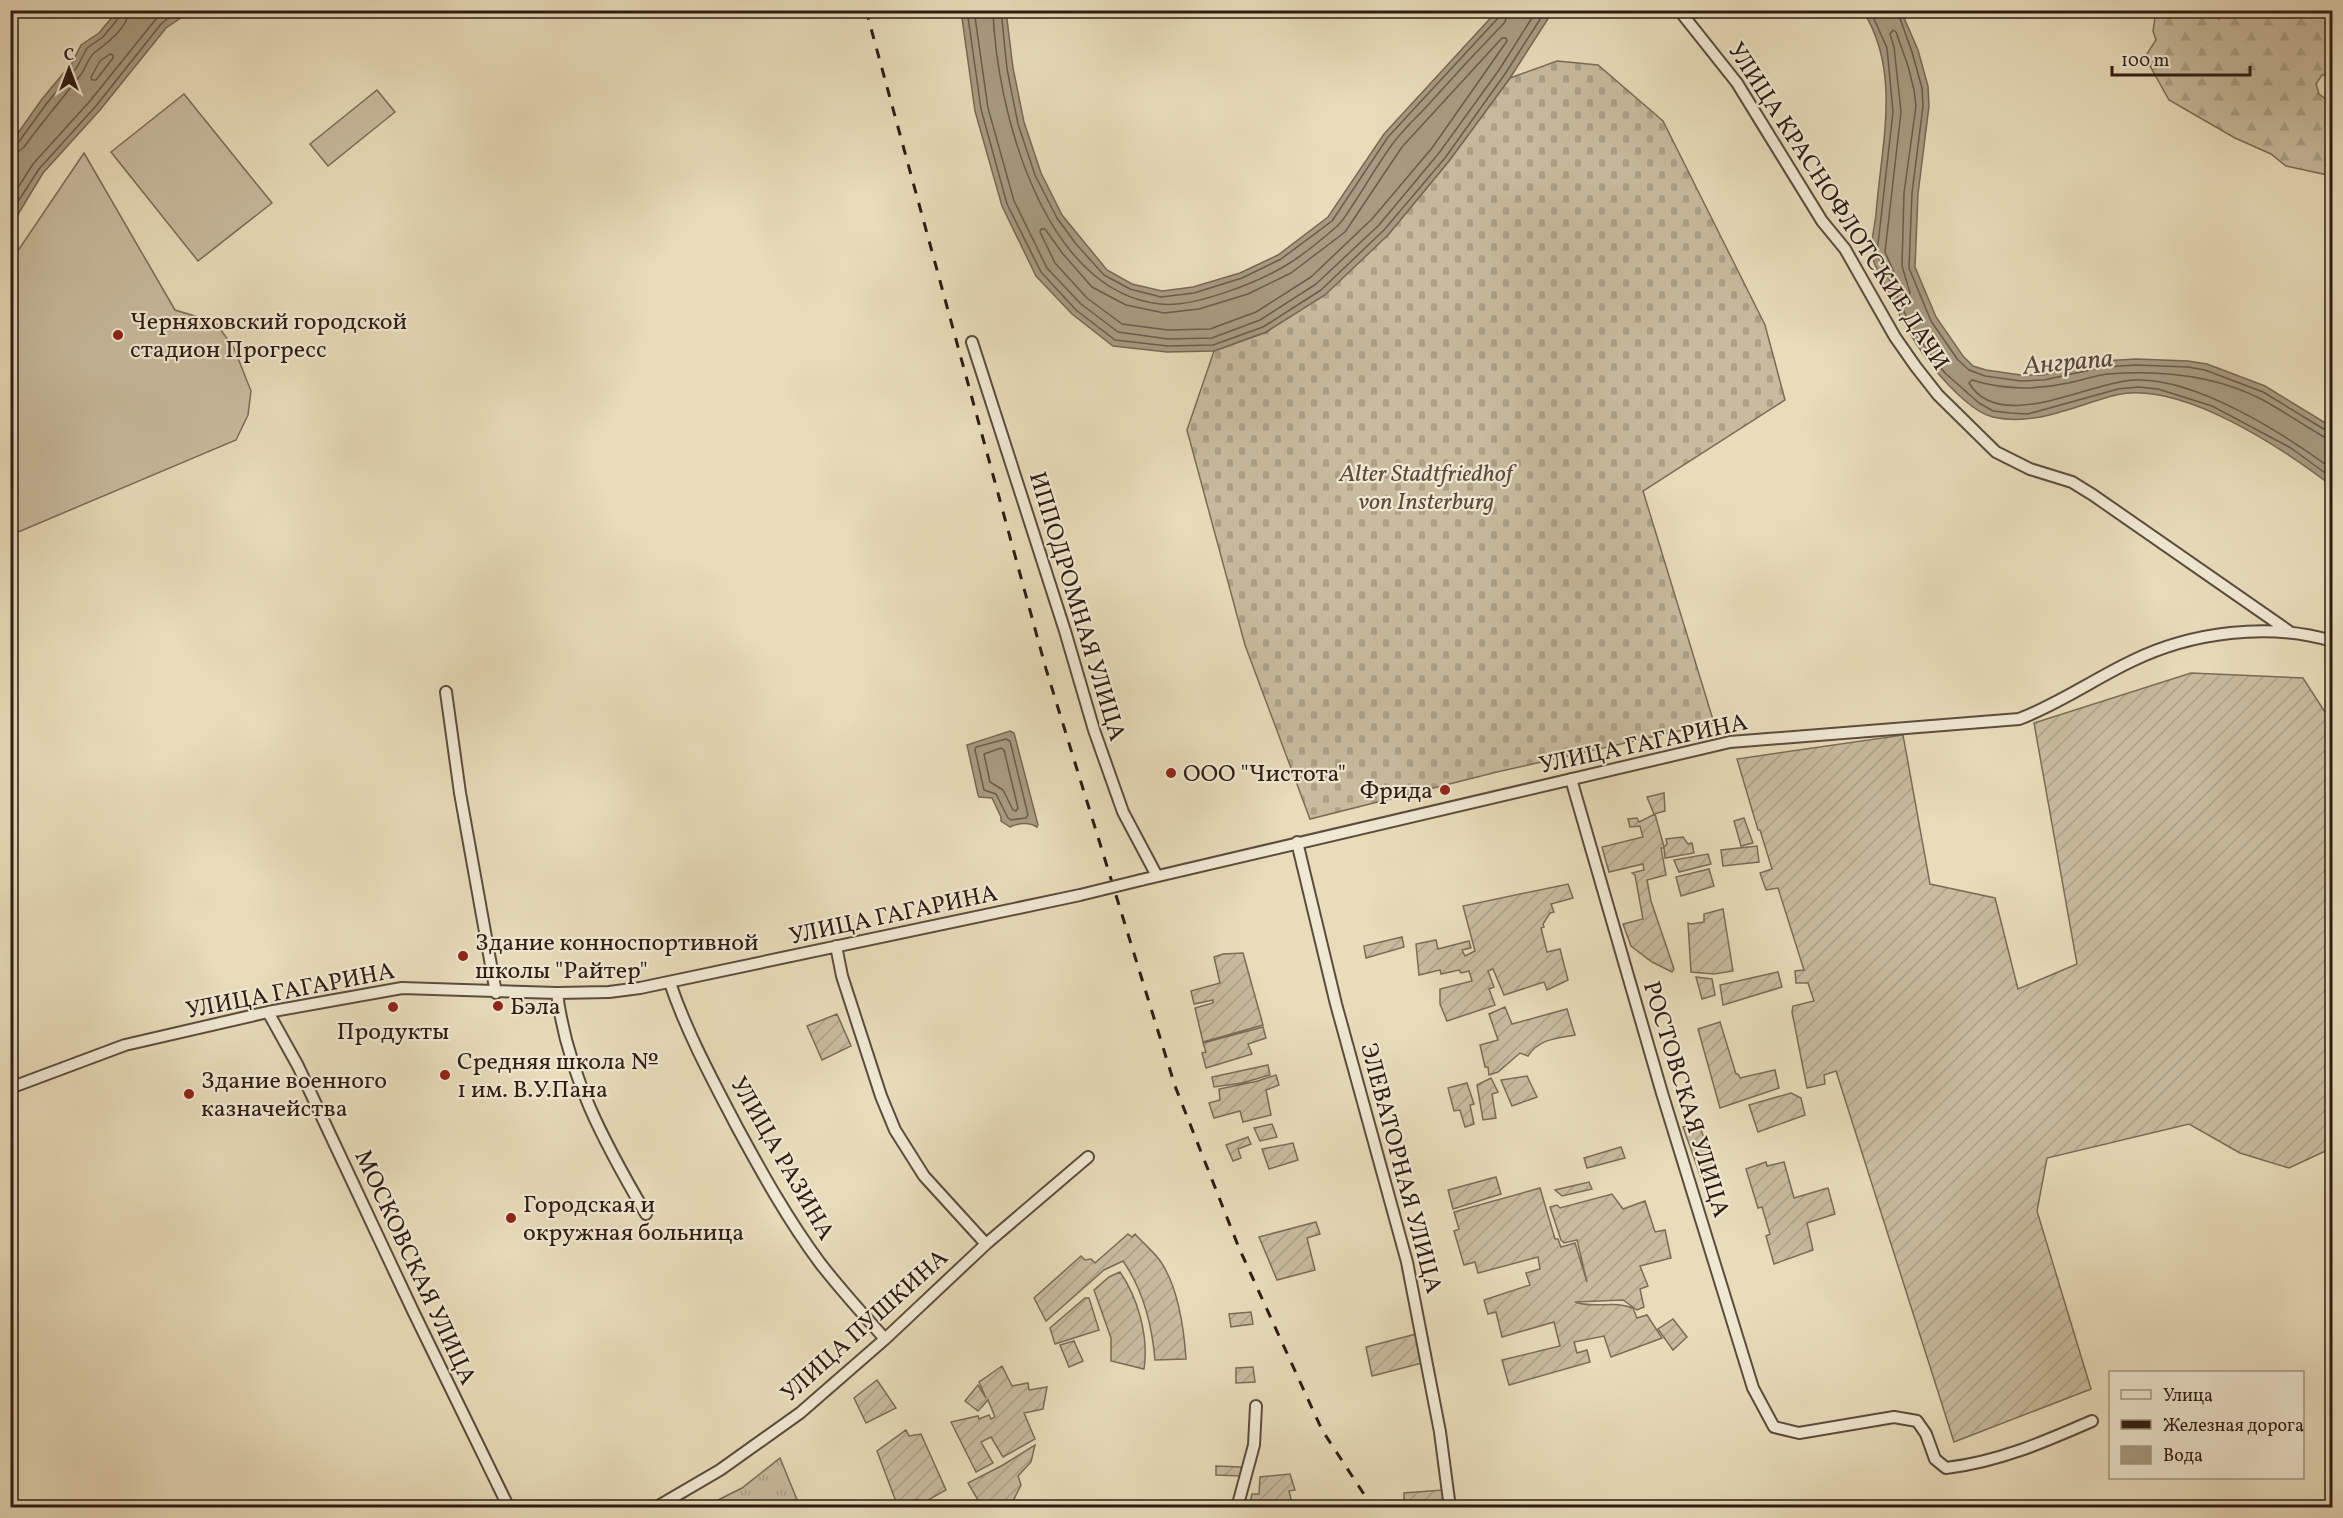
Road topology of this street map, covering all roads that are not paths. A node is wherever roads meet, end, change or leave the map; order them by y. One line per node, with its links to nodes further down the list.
1 (1679, 10): 3 (street, УЛИЦА КРАСНОФЛОТСКИЕ ДАЧИ)
2 (972, 342): 8 (street, ИППОДРОМНАЯ УЛИЦА)
3 (2290, 632): 4 (street, УЛИЦА КРАСНОФЛОТСКИЕ ДАЧИ); 6 (street, УЛИЦА ГАГАРИНА)
4 (2332, 640)
5 (446, 692): 11 (street)
6 (1570, 779): 7 (street, УЛИЦА ГАГАРИНА); 20 (street, РОСТОВСКАЯ УЛИЦА)
7 (1297, 842): 8 (street, УЛИЦА ГАГАРИНА); 24 (street, ЭЛЕВАТОРНАЯ УЛИЦА)
8 (1157, 876): 9 (street, УЛИЦА ГАГАРИНА, bridge)
9 (836, 946): 10 (street, УЛИЦА ГАГАРИНА); 17 (street)
10 (670, 982): 12 (street, УЛИЦА ГАГАРИНА); 18 (street, УЛИЦА РАЗИНА)
11 (496, 993): 12 (street, УЛИЦА ГАГАРИНА); 13 (street, УЛИЦА ГАГАРИНА)
12 (557, 993): 16 (street)
13 (268, 1012): 14 (street, УЛИЦА ГАГАРИНА); 21 (street, МОСКОВСКАЯ УЛИЦА)
14 (10, 1088)
15 (1088, 1157): 17 (street, УЛИЦА ПУШКИНА)
16 (646, 1214)
17 (986, 1244): 18 (street, УЛИЦА ПУШКИНА)
18 (885, 1339): 22 (street, УЛИЦА ПУШКИНА)
19 (1256, 1406): 23 (street)
20 (2092, 1421)
21 (509, 1508)
22 (655, 1508)
23 (1237, 1508)
24 (1450, 1508)

